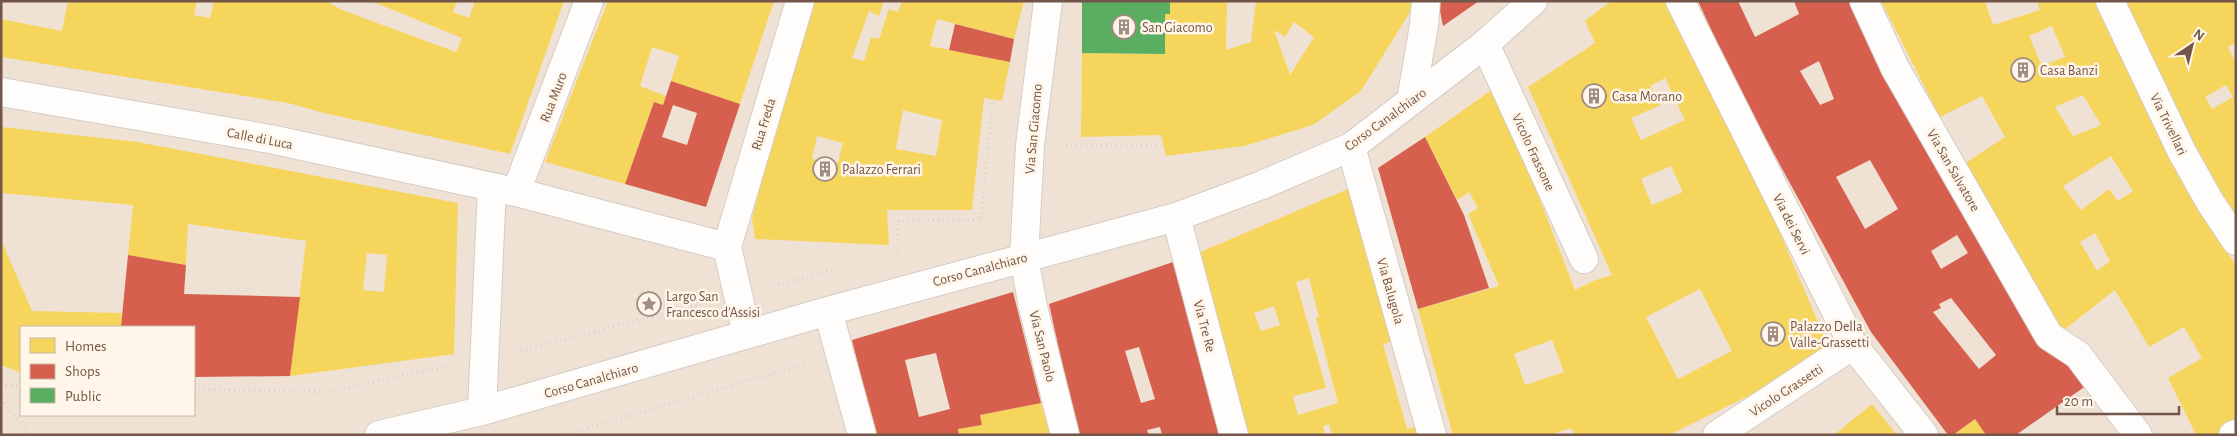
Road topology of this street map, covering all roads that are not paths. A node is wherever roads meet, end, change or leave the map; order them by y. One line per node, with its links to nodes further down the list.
1 (589, 1): 13 (street, Rua Muro)
2 (800, 1): 16 (street, Rua Freda)
3 (1048, 1): 17 (street, Via San Giacomo)
4 (1426, 1): 11 (street)
5 (1532, 1): 9 (street, Corso Canalchiaro)
6 (1680, 1): 21 (street, Via dei Servi)
7 (1864, 1): 30 (street, Via San Salvatore)
8 (2110, 1): 15 (street, Via Trivellari)
9 (1485, 44): 11 (street, Corso Canalchiaro); 18 (street, Vicolo Frassone)
10 (1, 92): 13 (street, Calle di Luca)
11 (1411, 101): 12 (street, Corso Canalchiaro)
12 (1351, 147): 14 (street, Corso Canalchiaro); 27 (street, Via Balugola)
13 (504, 189): 16 (street); 22 (street)
14 (1176, 217): 17 (street, Corso Canalchiaro); 26 (street, Via Tre Re)
15 (2236, 241)
16 (727, 247): 20 (street)
17 (1024, 257): 19 (street, Corso Canalchiaro); 25 (street, Via San Paolo)
18 (1584, 259)
19 (828, 310): 20 (street, Corso Canalchiaro); 24 (street)
20 (747, 334): 22 (street, Corso Canalchiaro)
21 (1853, 345): 28 (street, Vicolo Grassetti); 29 (street, Via dei Servi)
22 (482, 411): 23 (street, Corso Canalchiaro)
23 (379, 435)
24 (862, 435)
25 (1065, 435)
26 (1234, 435)
27 (1432, 435)
28 (1717, 435)
29 (1924, 435)
30 (2138, 435)

